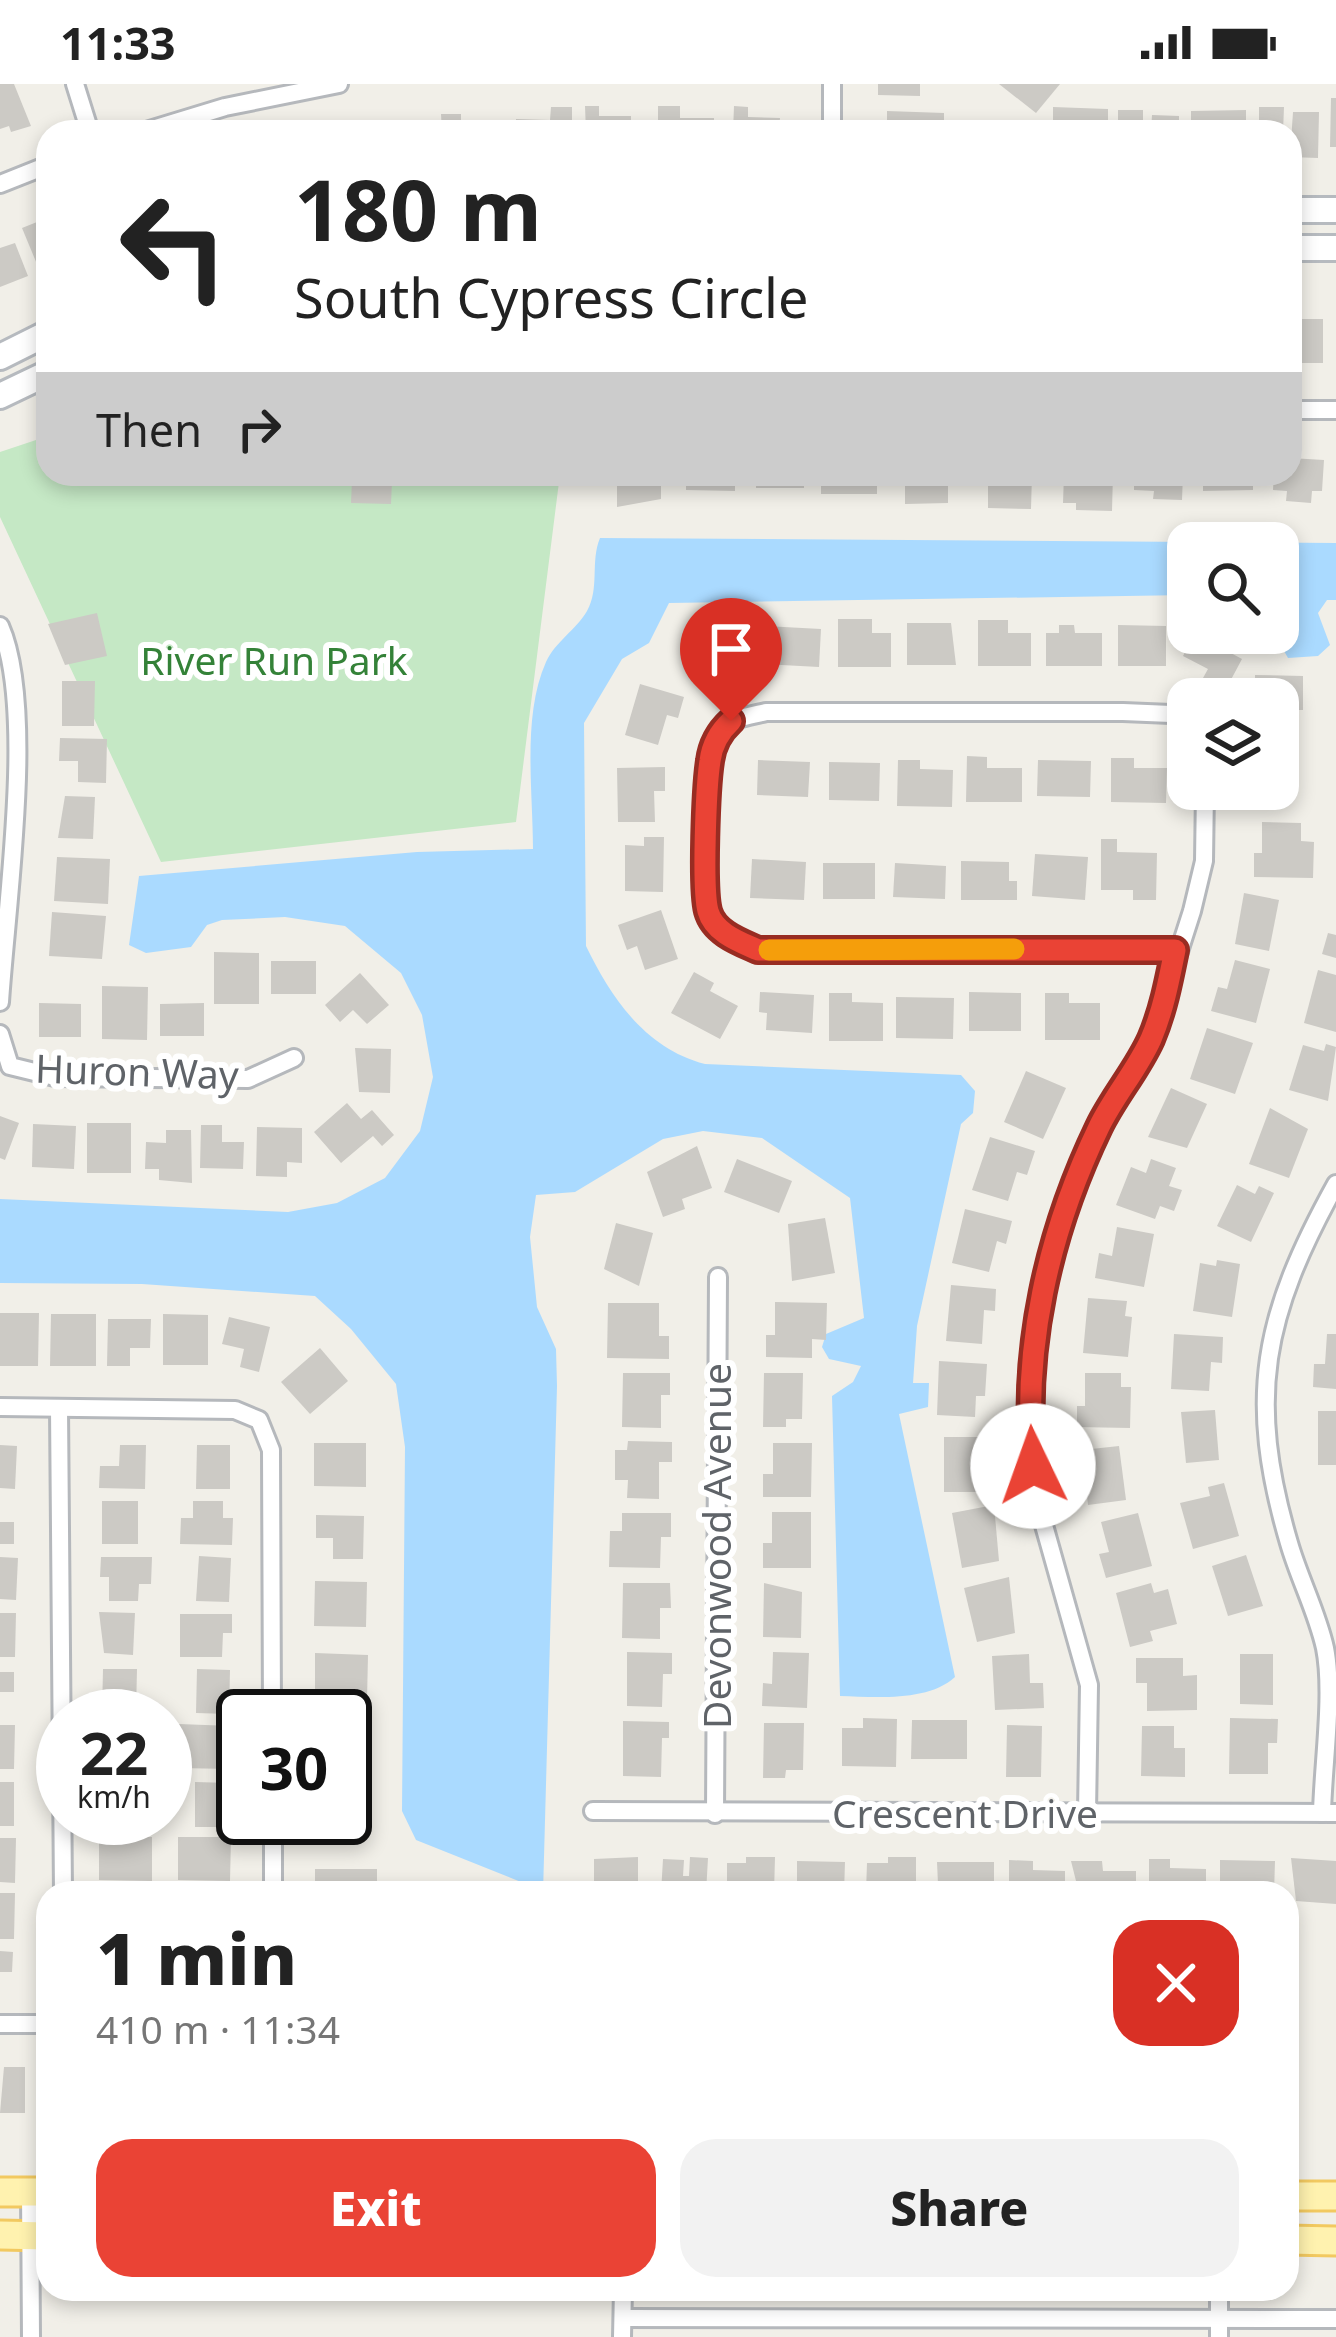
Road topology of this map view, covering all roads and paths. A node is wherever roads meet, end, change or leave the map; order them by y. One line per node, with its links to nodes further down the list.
1 (75, 84): 4 (street)
2 (339, 84): 5 (street)
3 (832, 84): 6 (street)
4 (86, 120)
5 (182, 120)
6 (832, 120)
7 (36, 170): 8 (street)
8 (0, 184)
9 (1302, 210): 10 (street)
10 (1336, 210)
11 (1302, 248): 12 (street)
12 (1336, 248)
13 (36, 340): 14 (street)
14 (0, 357)
15 (36, 379): 16 (street)
16 (0, 396)
17 (1302, 410): 18 (street)
18 (1336, 410)
19 (0, 626): 23 (street, Huron Way)
20 (1167, 714): 22 (street)
21 (1205, 810): 22 (street)
22 (1175, 950): 32 (street)
23 (0, 1002)
24 (0, 1034): 25 (street, Huron Way)
25 (294, 1058)
26 (1336, 1184): 33 (street)
27 (718, 1277): 34 (street, Devonwood Avenue)
28 (0, 1407): 29 (street)
29 (58, 1408): 30 (street); 36 (street)
30 (272, 1689)
31 (593, 1811): 34 (street, Crescent Drive)
32 (1087, 1813): 33 (street, Crescent Drive); 34 (street, Crescent Drive)
33 (1329, 1813)
34 (715, 1814)
35 (273, 1845): 37 (street)
36 (63, 1881)
37 (273, 1881)
38 (0, 2024): 39 (street)
39 (36, 2024)
40 (0, 2192): 41 (main road)
41 (36, 2192)
42 (1299, 2195): 43 (main road)
43 (1336, 2196)
44 (0, 2236): 45 (main road)
45 (36, 2236)
46 (1299, 2240): 47 (main road)
47 (1336, 2241)
48 (36, 2274): 52 (street)
49 (1336, 2319): 51 (street)
50 (622, 2328): 51 (street)
51 (1219, 2329)
52 (31, 2337)

